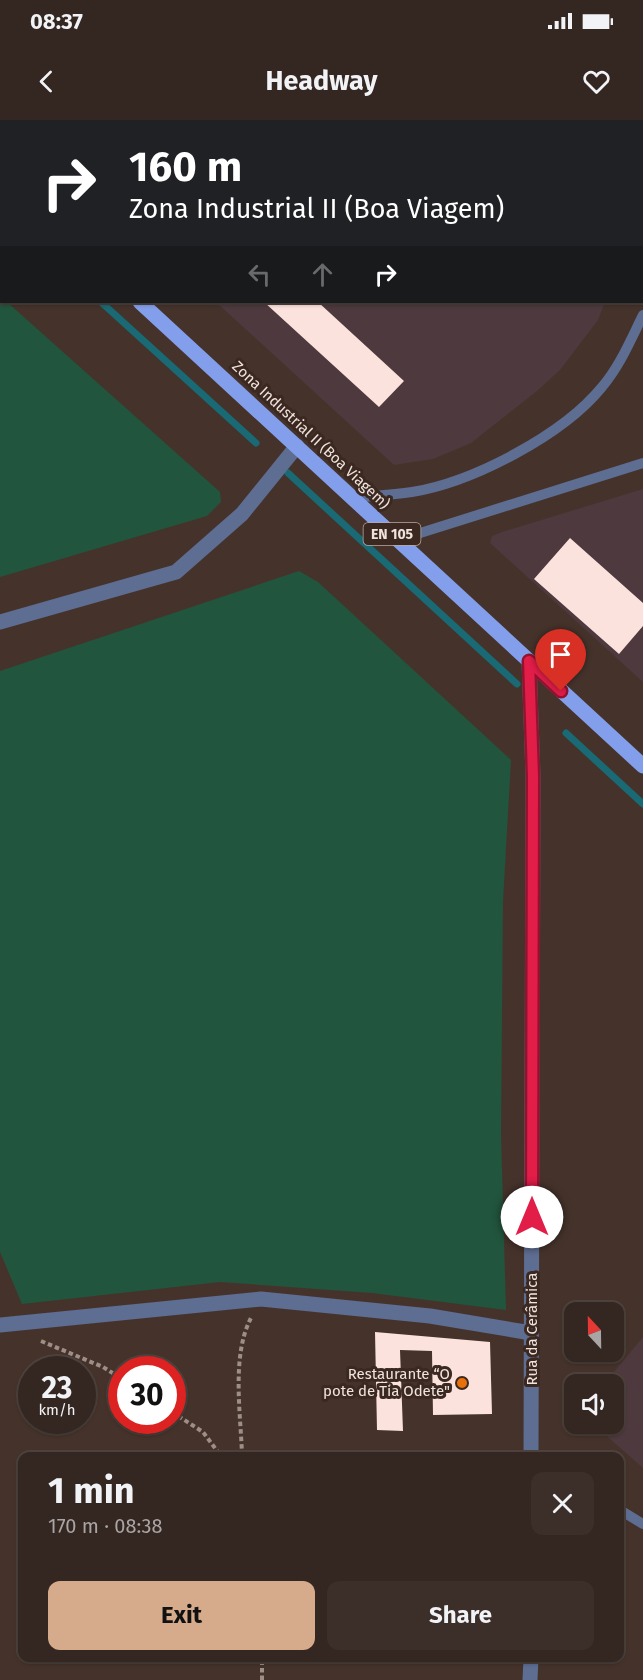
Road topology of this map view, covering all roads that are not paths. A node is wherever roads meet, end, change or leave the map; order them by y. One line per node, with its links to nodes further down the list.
1 (141, 303): 3 (main road, Zona Industrial II (Boa Viagem) / EN 105)
2 (643, 315): 5 (lane)
3 (297, 446): 5 (main road, Zona Industrial II (Boa Viagem) / EN 105); 7 (street)
4 (643, 463): 6 (lane)
5 (352, 498): 6 (main road, Zona Industrial II (Boa Viagem) / EN 105)
6 (398, 540): 8 (main road, Zona Industrial II (Boa Viagem) / EN 105)
7 (0, 622)
8 (529, 661): 9 (main road, Zona Industrial II (Boa Viagem) / EN 105); 11 (street, Rua da Cerâmica)
9 (643, 766)
10 (0, 1325): 11 (street)
11 (531, 1333): 12 (street, Rua da Cerâmica)
12 (531, 1452)
13 (624, 1512): 14 (lane)
14 (643, 1524)
15 (531, 1662): 16 (street)
16 (530, 1680)

